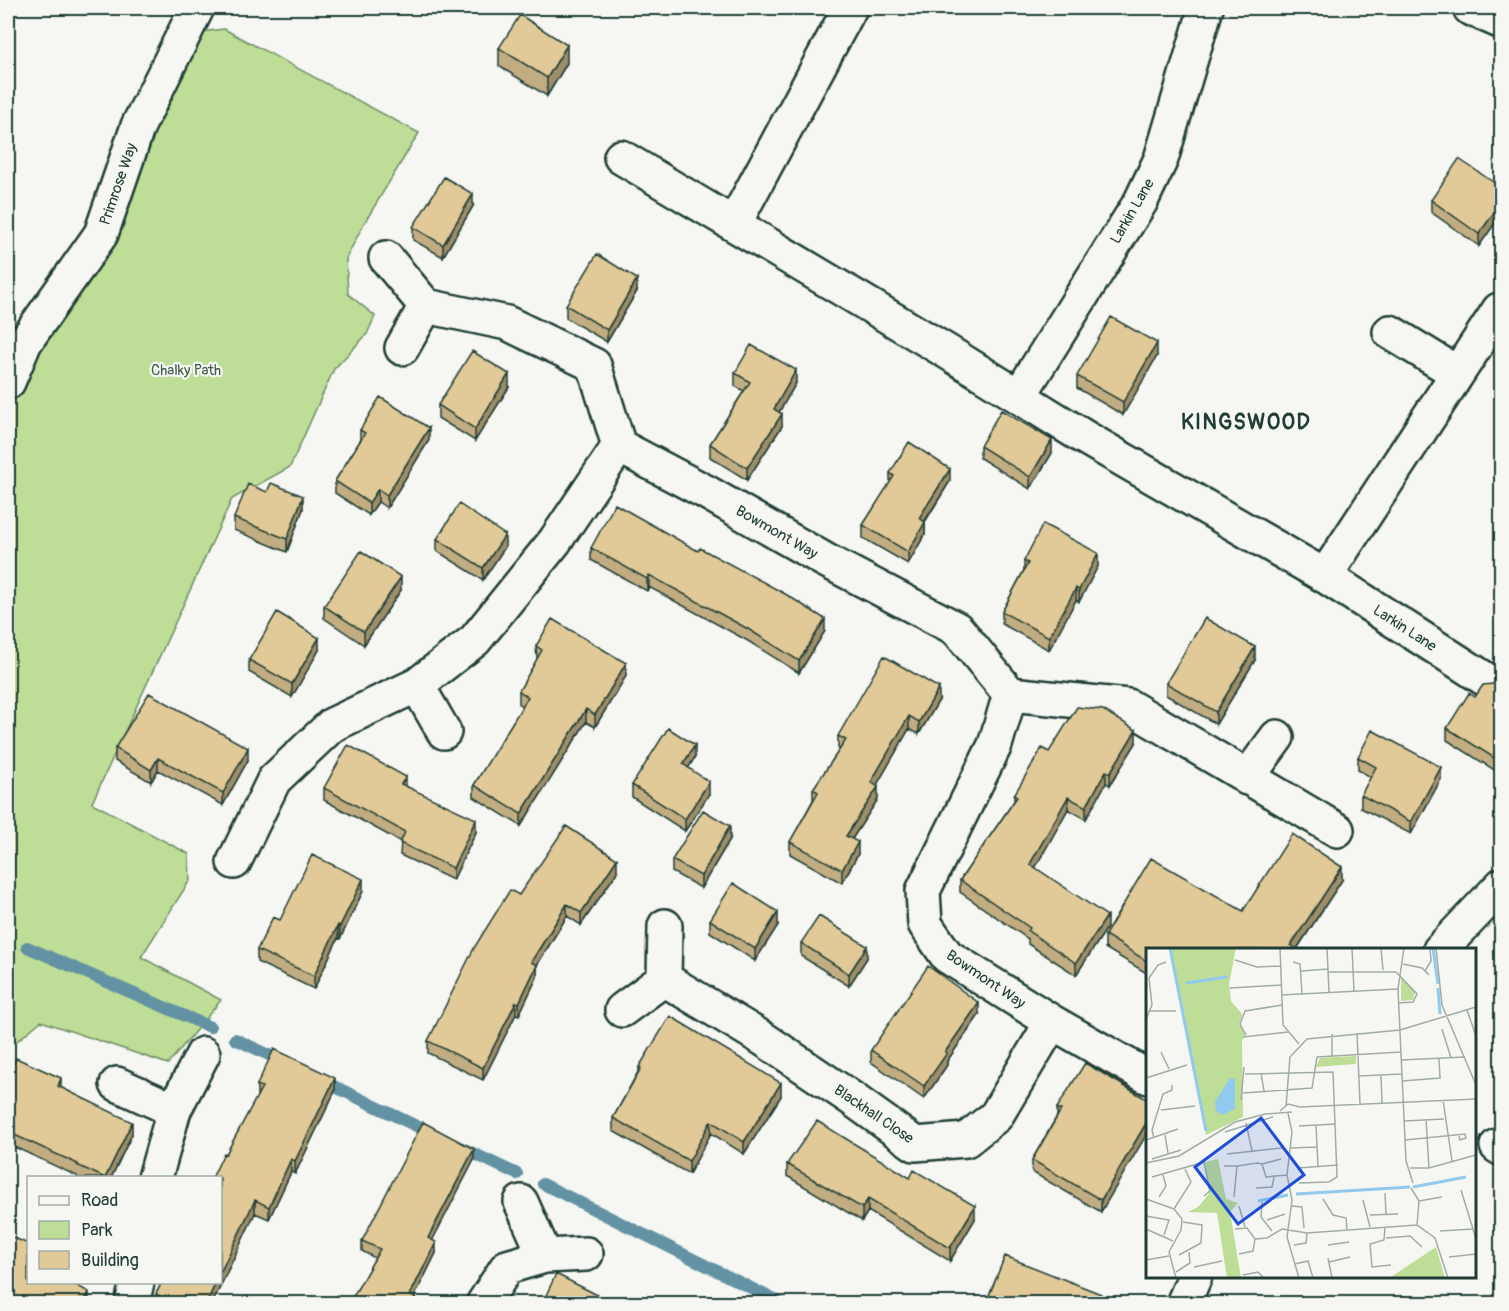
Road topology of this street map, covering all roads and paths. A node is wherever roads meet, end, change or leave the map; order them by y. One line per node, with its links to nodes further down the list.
1 (850, 8): 7 (street)
2 (1206, 8): 15 (street, Larkin Lane)
3 (1470, 8): 5 (street)
4 (186, 11): 14 (street, Primrose Way)
5 (1502, 22)
6 (621, 157): 7 (street, Larkin Lane)
7 (734, 224): 15 (street, Larkin Lane)
8 (386, 258): 9 (street)
9 (426, 306): 12 (street); 16 (street)
10 (1499, 310): 13 (street)
11 (1390, 332): 13 (street)
12 (402, 348)
13 (1457, 373): 17 (street)
14 (8, 382)
15 (1019, 396): 17 (street, Larkin Lane)
16 (619, 446): 19 (street); 20 (street, Bowmont Way)
17 (1325, 576): 18 (street, Larkin Lane)
18 (1485, 679)
19 (417, 685): 21 (street); 25 (street)
20 (1010, 694): 23 (street); 31 (street, Bowmont Way)
21 (444, 732)
22 (1277, 737): 23 (street)
23 (1247, 778): 24 (street)
24 (1337, 830)
25 (234, 862)
26 (1502, 885): 28 (street)
27 (665, 926): 29 (street)
28 (1442, 948)
29 (664, 979): 30 (street); 31 (street, Blackhall Close)
30 (622, 1011)
31 (1052, 1022): 33 (street, Bowmont Way)
32 (204, 1054): 35 (street)
33 (1146, 1076)
34 (117, 1084): 35 (street)
35 (174, 1110): 36 (street)
36 (156, 1176)
37 (521, 1202): 39 (street)
38 (586, 1254): 39 (street)
39 (545, 1256): 43 (street)
40 (1194, 1278): 44 (street)
41 (137, 1284): 42 (street)
42 (132, 1304)
43 (483, 1304)
44 (1183, 1304)

